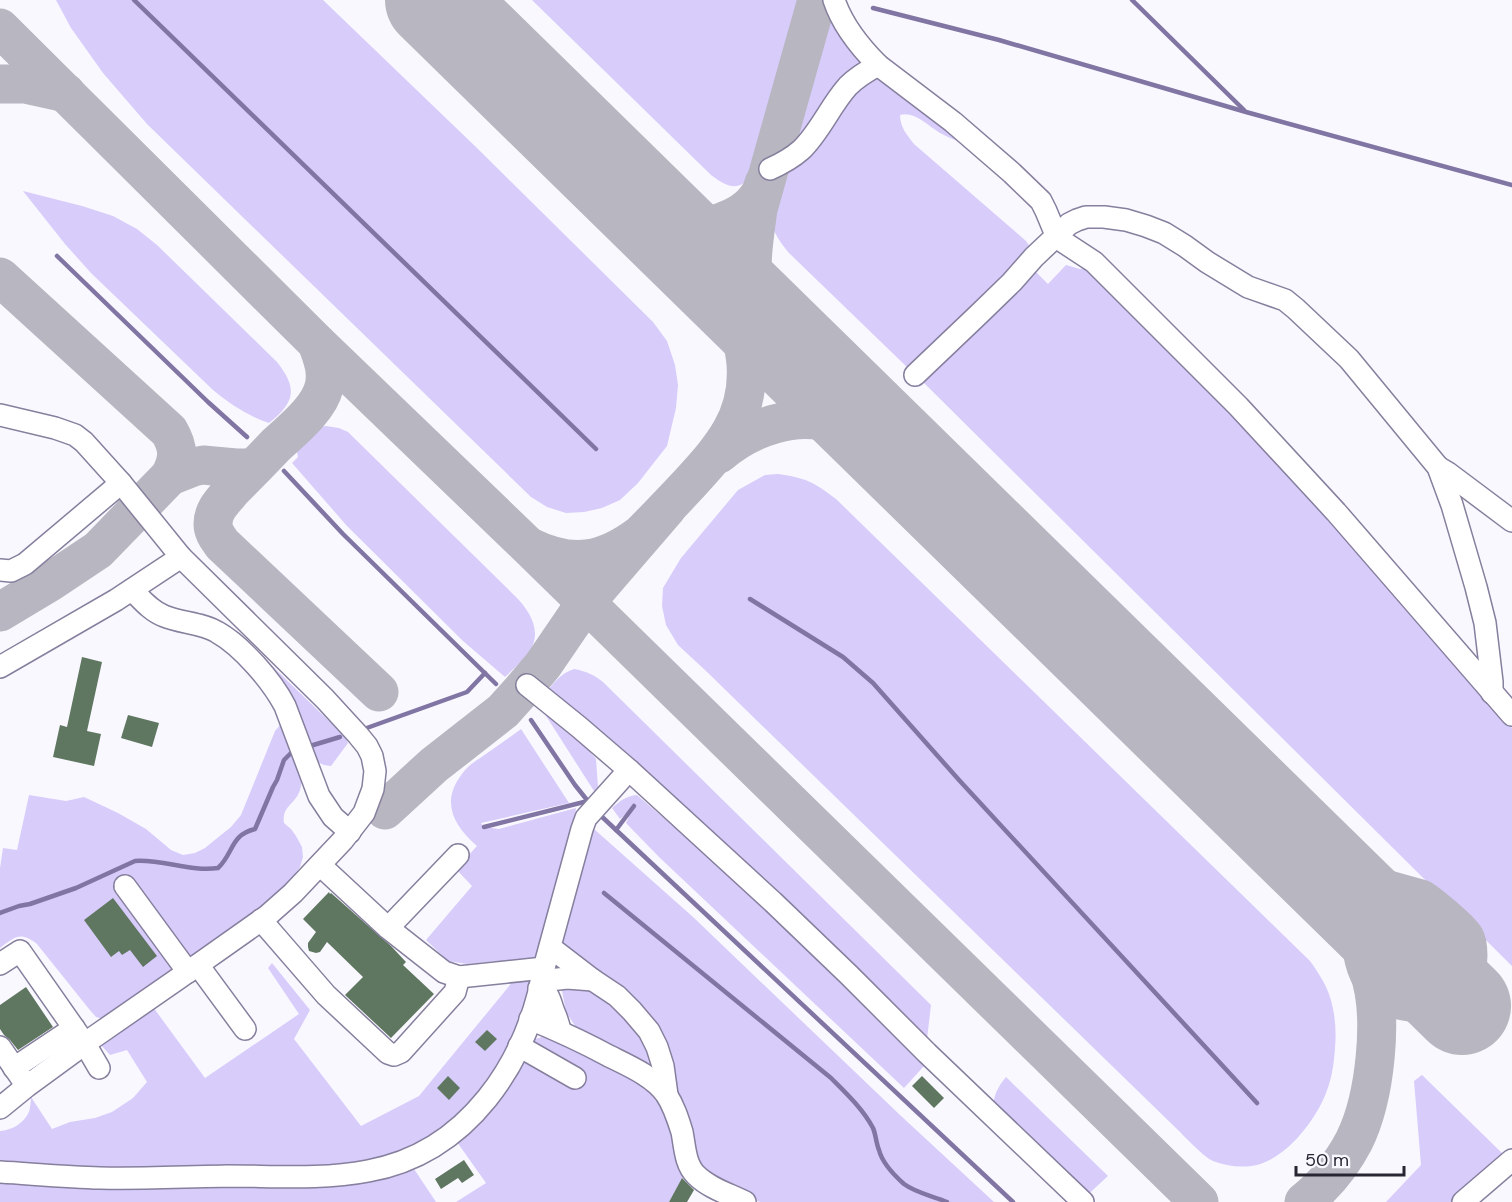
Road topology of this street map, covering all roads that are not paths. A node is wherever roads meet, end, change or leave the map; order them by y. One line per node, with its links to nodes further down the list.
1 (834, 0): 2 (lane)
2 (878, 65): 3 (lane); 4 (lane)
3 (770, 169)
4 (1056, 235): 5 (lane); 7 (lane); 15 (lane)
5 (915, 375)
6 (0, 415): 8 (lane)
7 (1438, 467): 9 (lane); 15 (lane)
8 (121, 483): 10 (lane); 11 (lane)
9 (1512, 521)
10 (182, 557): 12 (lane); 18 (lane)
11 (0, 570)
12 (132, 590): 13 (lane); 18 (lane)
13 (0, 667)
14 (527, 685): 17 (lane)
15 (1492, 693): 16 (lane)
16 (1512, 715)
17 (629, 770): 24 (lane); 45 (lane)
18 (350, 832): 20 (lane)
19 (458, 855): 23 (lane)
20 (321, 865): 22 (lane); 23 (lane)
21 (125, 886): 26 (lane)
22 (261, 920): 26 (lane); 27 (lane)
23 (388, 928): 27 (lane)
24 (550, 947): 28 (lane); 29 (lane)
25 (0, 964): 33 (lane)
26 (193, 968): 31 (lane); 33 (lane)
27 (459, 977): 28 (lane)
28 (541, 979): 29 (lane); 30 (lane); 32 (lane)
29 (593, 980): 40 (lane)
30 (530, 1019): 32 (lane); 34 (lane)
31 (245, 1029)
32 (560, 1031): 40 (lane)
33 (79, 1036): 36 (lane); 37 (lane); 39 (lane)
34 (519, 1046): 38 (lane); 43 (lane)
35 (0, 1047): 36 (lane)
36 (14, 1068): 39 (lane)
37 (99, 1068)
38 (575, 1078)
39 (27, 1086): 41 (lane)
40 (667, 1095): 44 (lane)
41 (0, 1108)
42 (1512, 1160): 46 (lane)
43 (0, 1172)
44 (744, 1202)
45 (1083, 1202)
46 (1463, 1202)

